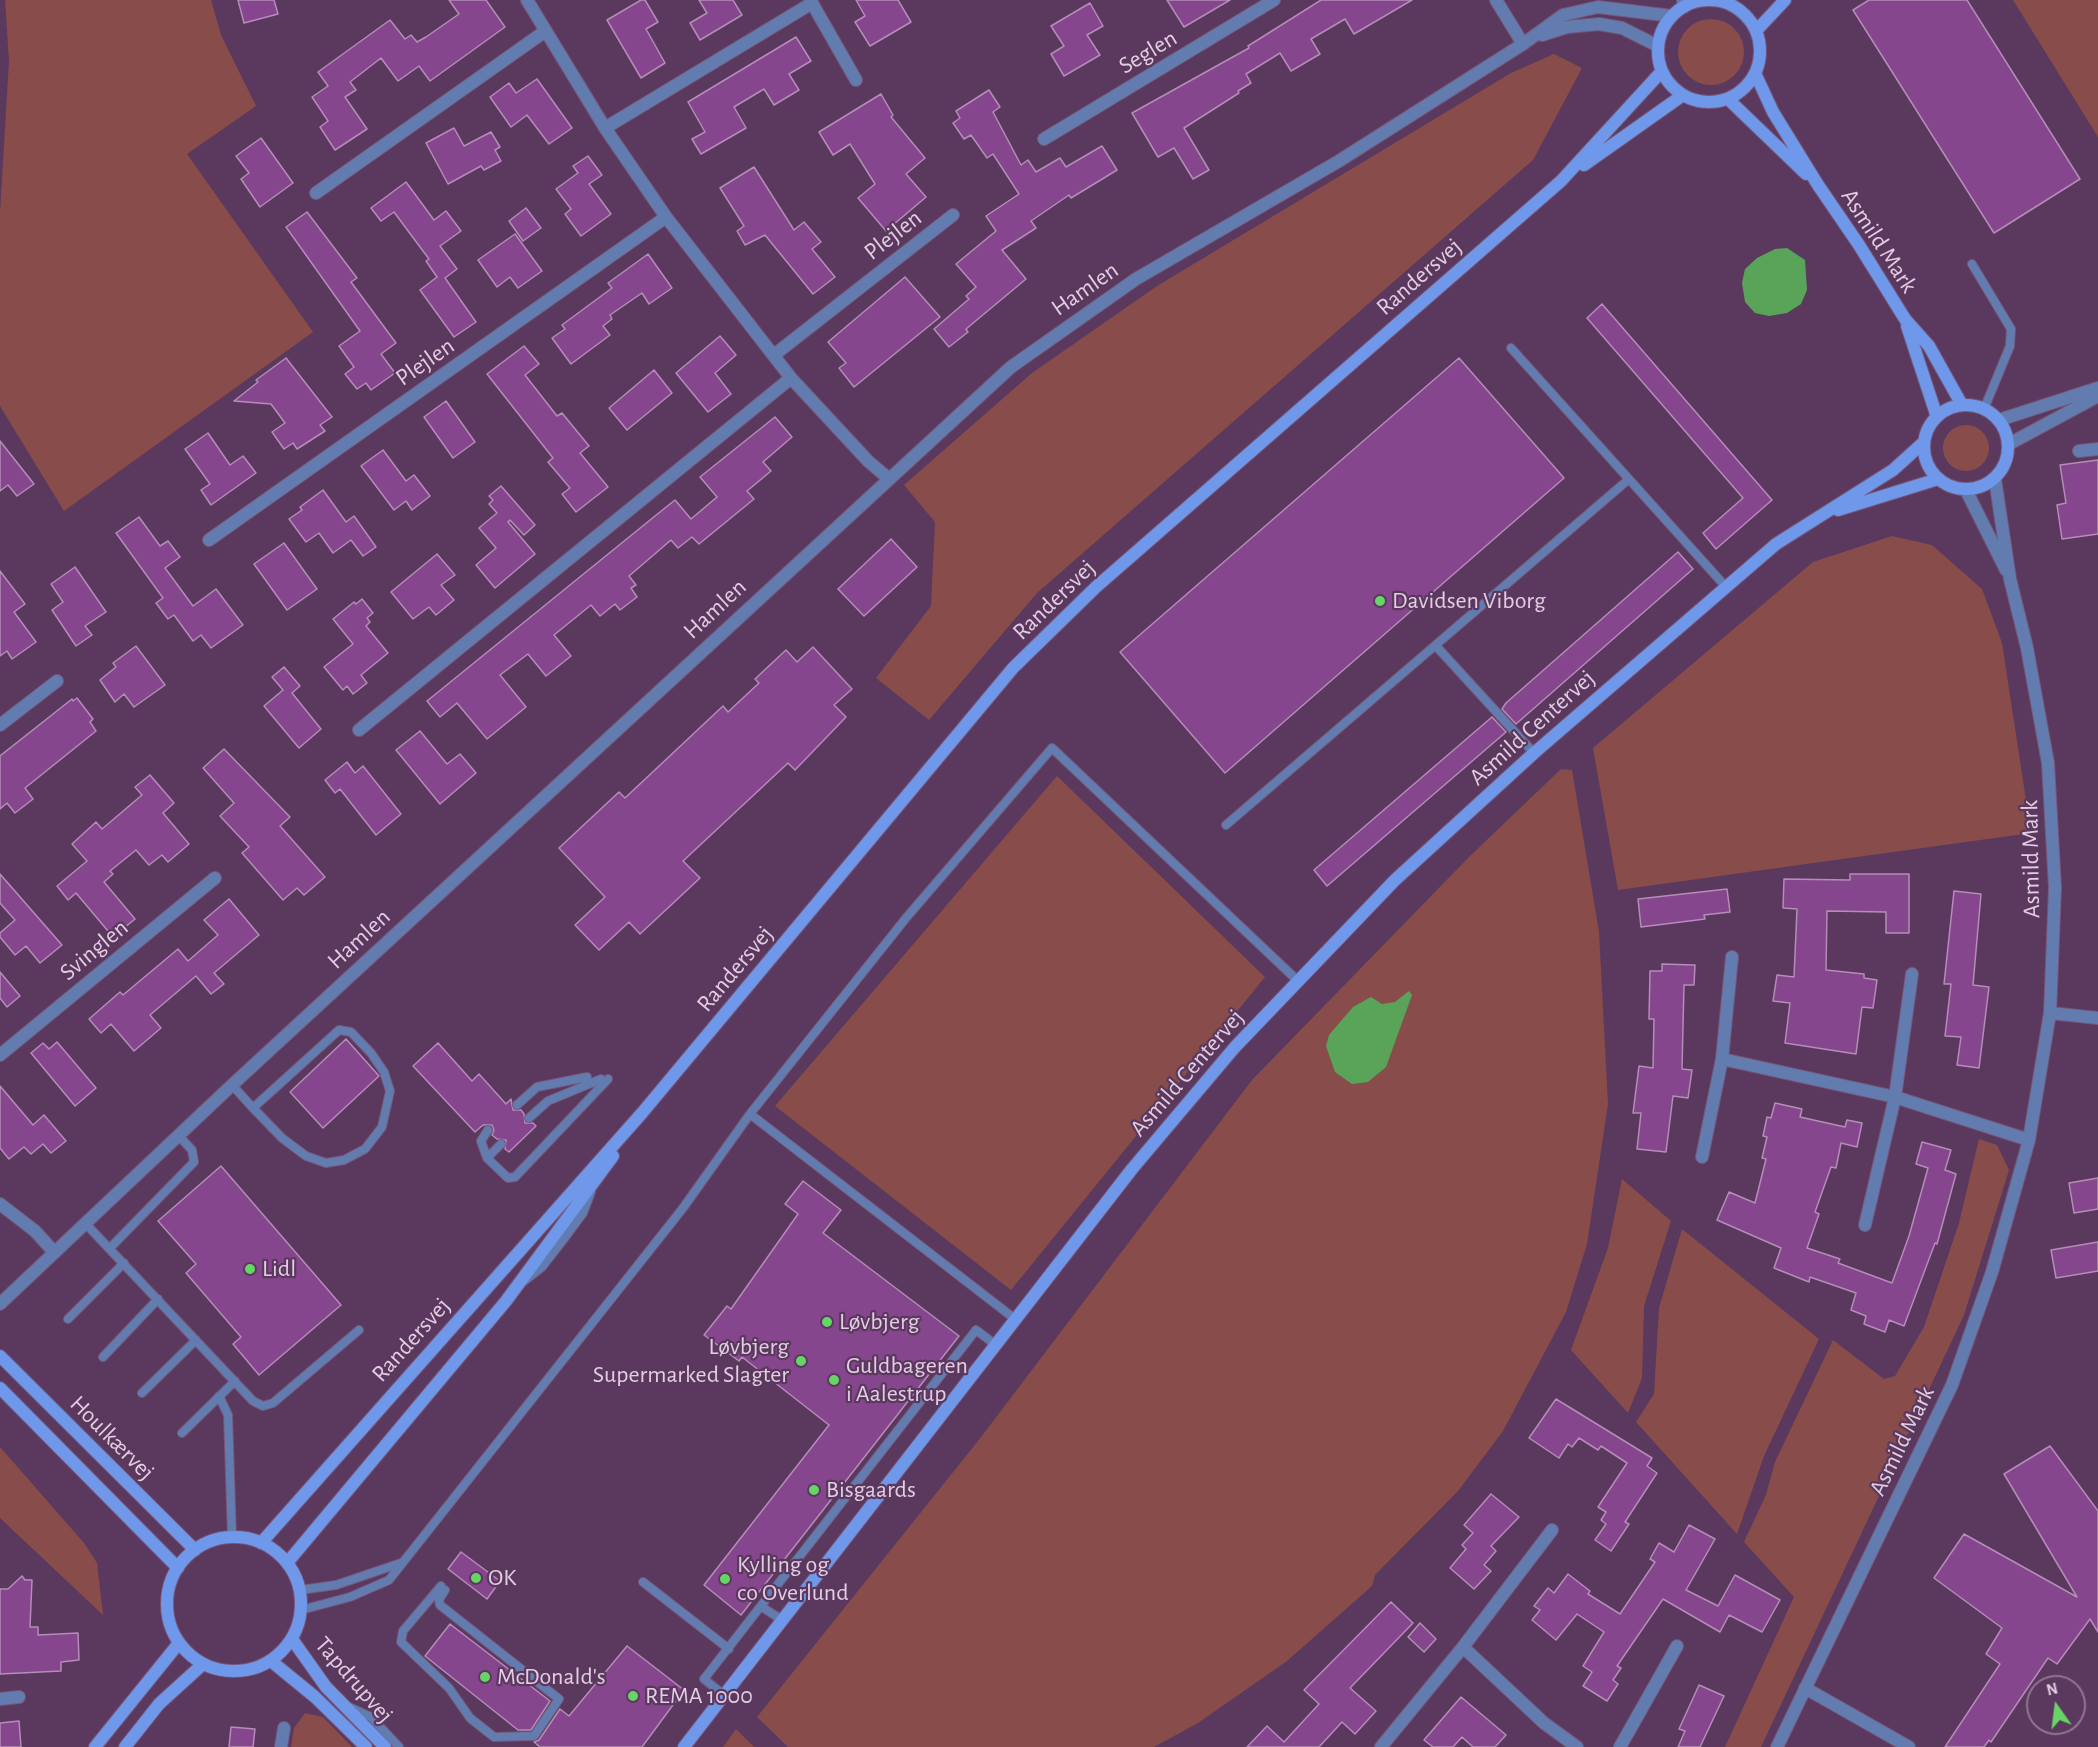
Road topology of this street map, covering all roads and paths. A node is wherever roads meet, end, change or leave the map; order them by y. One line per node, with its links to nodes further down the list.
1 (527, 0): 10 (street)
2 (1274, 0): 19 (street, Seglen)
3 (1496, 0): 11 (street)
4 (1747, 0): 7 (street)
5 (1785, 0): 9 (street)
6 (1683, 3): 7 (street); 8 (street)
7 (1735, 7): 9 (street)
8 (1672, 16): 11 (street, Hamlen); 12 (street)
9 (1756, 31): 14 (street)
10 (544, 32): 18 (street); 22 (street)
11 (1528, 41): 12 (street, Hamlen); 40 (street, Hamlen)
12 (1658, 46): 13 (street)
13 (1662, 71): 16 (street); 20 (street, Randersvej)
14 (1755, 73): 17 (street); 21 (street, Asmild Mark)
15 (856, 80): 18 (street)
16 (1683, 95): 17 (street); 20 (street, Randersvej)
17 (1728, 99): 21 (street, Asmild Mark)
18 (604, 128): 24 (street)
19 (1044, 139)
20 (1561, 181): 68 (street, Randersvej)
21 (1818, 185): 26 (street, Asmild Mark)
22 (316, 193)
23 (953, 215): 28 (street, Plejlen)
24 (666, 217): 28 (street); 46 (street, Plejlen)
25 (1972, 264): 33 (lane)
26 (1905, 319): 32 (street, Asmild Mark); 34 (street, Asmild Mark)
27 (1511, 348): 42 (lane)
28 (774, 355): 29 (street)
29 (791, 378): 40 (street); 52 (street)
30 (2098, 388): 35 (street)
31 (2098, 396): 37 (street)
32 (1962, 405): 33 (street); 34 (street)
33 (1984, 409): 35 (street)
34 (1937, 417): 36 (street)
35 (1999, 420): 37 (street)
36 (1924, 442): 43 (street); 45 (street, Asmild Centervej)
37 (2009, 444): 41 (street)
38 (2098, 448): 39 (street)
39 (2079, 451)
40 (888, 477): 64 (street, Hamlen)
41 (1995, 478): 44 (street); 47 (street, Asmild Mark)
42 (1629, 479): 48 (lane); 49 (lane)
43 (1938, 479): 44 (street); 45 (street, Asmild Centervej)
44 (1966, 490): 47 (street, Asmild Mark)
45 (1817, 517): 48 (street, Asmild Centervej)
46 (209, 540)
47 (2010, 579): 59 (street, Asmild Mark)
48 (1726, 587): 53 (street, Asmild Centervej)
49 (1436, 646): 53 (lane); 54 (lane)
50 (57, 681): 51 (street)
51 (0, 725)
52 (359, 730)
53 (1534, 753): 58 (street, Asmild Centervej)
54 (1226, 825)
55 (215, 878): 61 (street, Svinglen)
56 (1732, 957): 62 (street)
57 (1912, 974): 65 (street)
58 (1298, 981): 69 (lane); 86 (street, Asmild Centervej)
59 (2050, 1013): 60 (street); 73 (street, Asmild Mark)
60 (2098, 1018)
61 (0, 1055)
62 (1722, 1059): 65 (street); 75 (street)
63 (587, 1077): 66 (lane)
64 (232, 1085): 67 (lane); 72 (street, Hamlen)
65 (1895, 1097): 73 (street); 79 (street)
66 (517, 1105)
67 (253, 1108): 67 (lane)
68 (642, 1113): 99 (street, Randersvej); 101 (street, Randersvej)
69 (750, 1114): 86 (lane); 102 (lane)
70 (529, 1118): 76 (lane)
71 (488, 1130): 76 (lane)
72 (178, 1135): 78 (street, Hamlen); 80 (lane)
73 (2029, 1140): 117 (street, Asmild Mark)
74 (501, 1144): 76 (lane)
75 (1702, 1157)
76 (487, 1158)
77 (0, 1204): 81 (street)
78 (85, 1223): 80 (lane); 81 (street, Hamlen)
79 (1865, 1225)
80 (110, 1248): 82 (lane)
81 (54, 1252): 84 (street, Hamlen)
82 (124, 1263): 83 (lane); 85 (lane)
83 (158, 1299): 88 (lane); 91 (lane)
84 (0, 1304)
85 (68, 1319)
86 (1015, 1319): 89 (street, Asmild Centervej)
87 (359, 1330): 92 (lane)
88 (196, 1340): 92 (lane); 94 (lane)
89 (996, 1345): 107 (lane); 109 (street, Asmild Centervej)
90 (0, 1356): 100 (street, Houlkærvej)
91 (103, 1357)
92 (235, 1381): 95 (lane)
93 (0, 1388): 103 (street, Houlkærvej)
94 (142, 1393)
95 (219, 1396): 96 (lane); 98 (lane)
96 (182, 1433)
97 (1552, 1530): 113 (street)
98 (232, 1538): 99 (street); 100 (street)
99 (261, 1543): 101 (street)
100 (195, 1550): 103 (street)
101 (287, 1563): 106 (street)
102 (402, 1563): 106 (lane); 108 (lane)
103 (178, 1569): 111 (street)
104 (643, 1582): 114 (lane)
105 (443, 1588): 105 (lane)
106 (300, 1590): 108 (street)
107 (762, 1606): 109 (lane); 114 (lane)
108 (301, 1610): 110 (street)
109 (782, 1620): 118 (street, Asmild Centervej)
110 (292, 1639): 115 (street); 121 (street, Tapdrupvej)
111 (179, 1643): 116 (street); 123 (street)
112 (1677, 1646): 132 (street)
113 (1462, 1647): 130 (street); 131 (street)
114 (729, 1649): 118 (lane)
115 (271, 1661): 116 (street); 126 (street, Tapdrupvej)
116 (203, 1664): 124 (street)
117 (1805, 1688): 133 (street, Asmild Mark); 134 (street)
118 (724, 1695): 129 (street, Asmild Centervej)
119 (19, 1697): 120 (street)
120 (0, 1699)
121 (344, 1705): 127 (street, Tapdrupvej); 128 (lane)
122 (284, 1728): 125 (street)
123 (95, 1747)
124 (125, 1747)
125 (281, 1747)
126 (366, 1747)
127 (385, 1747)
128 (399, 1747)
129 (684, 1747)
130 (1381, 1747)
131 (1576, 1747)
132 (1620, 1747)
133 (1777, 1747)
134 (1909, 1747)

